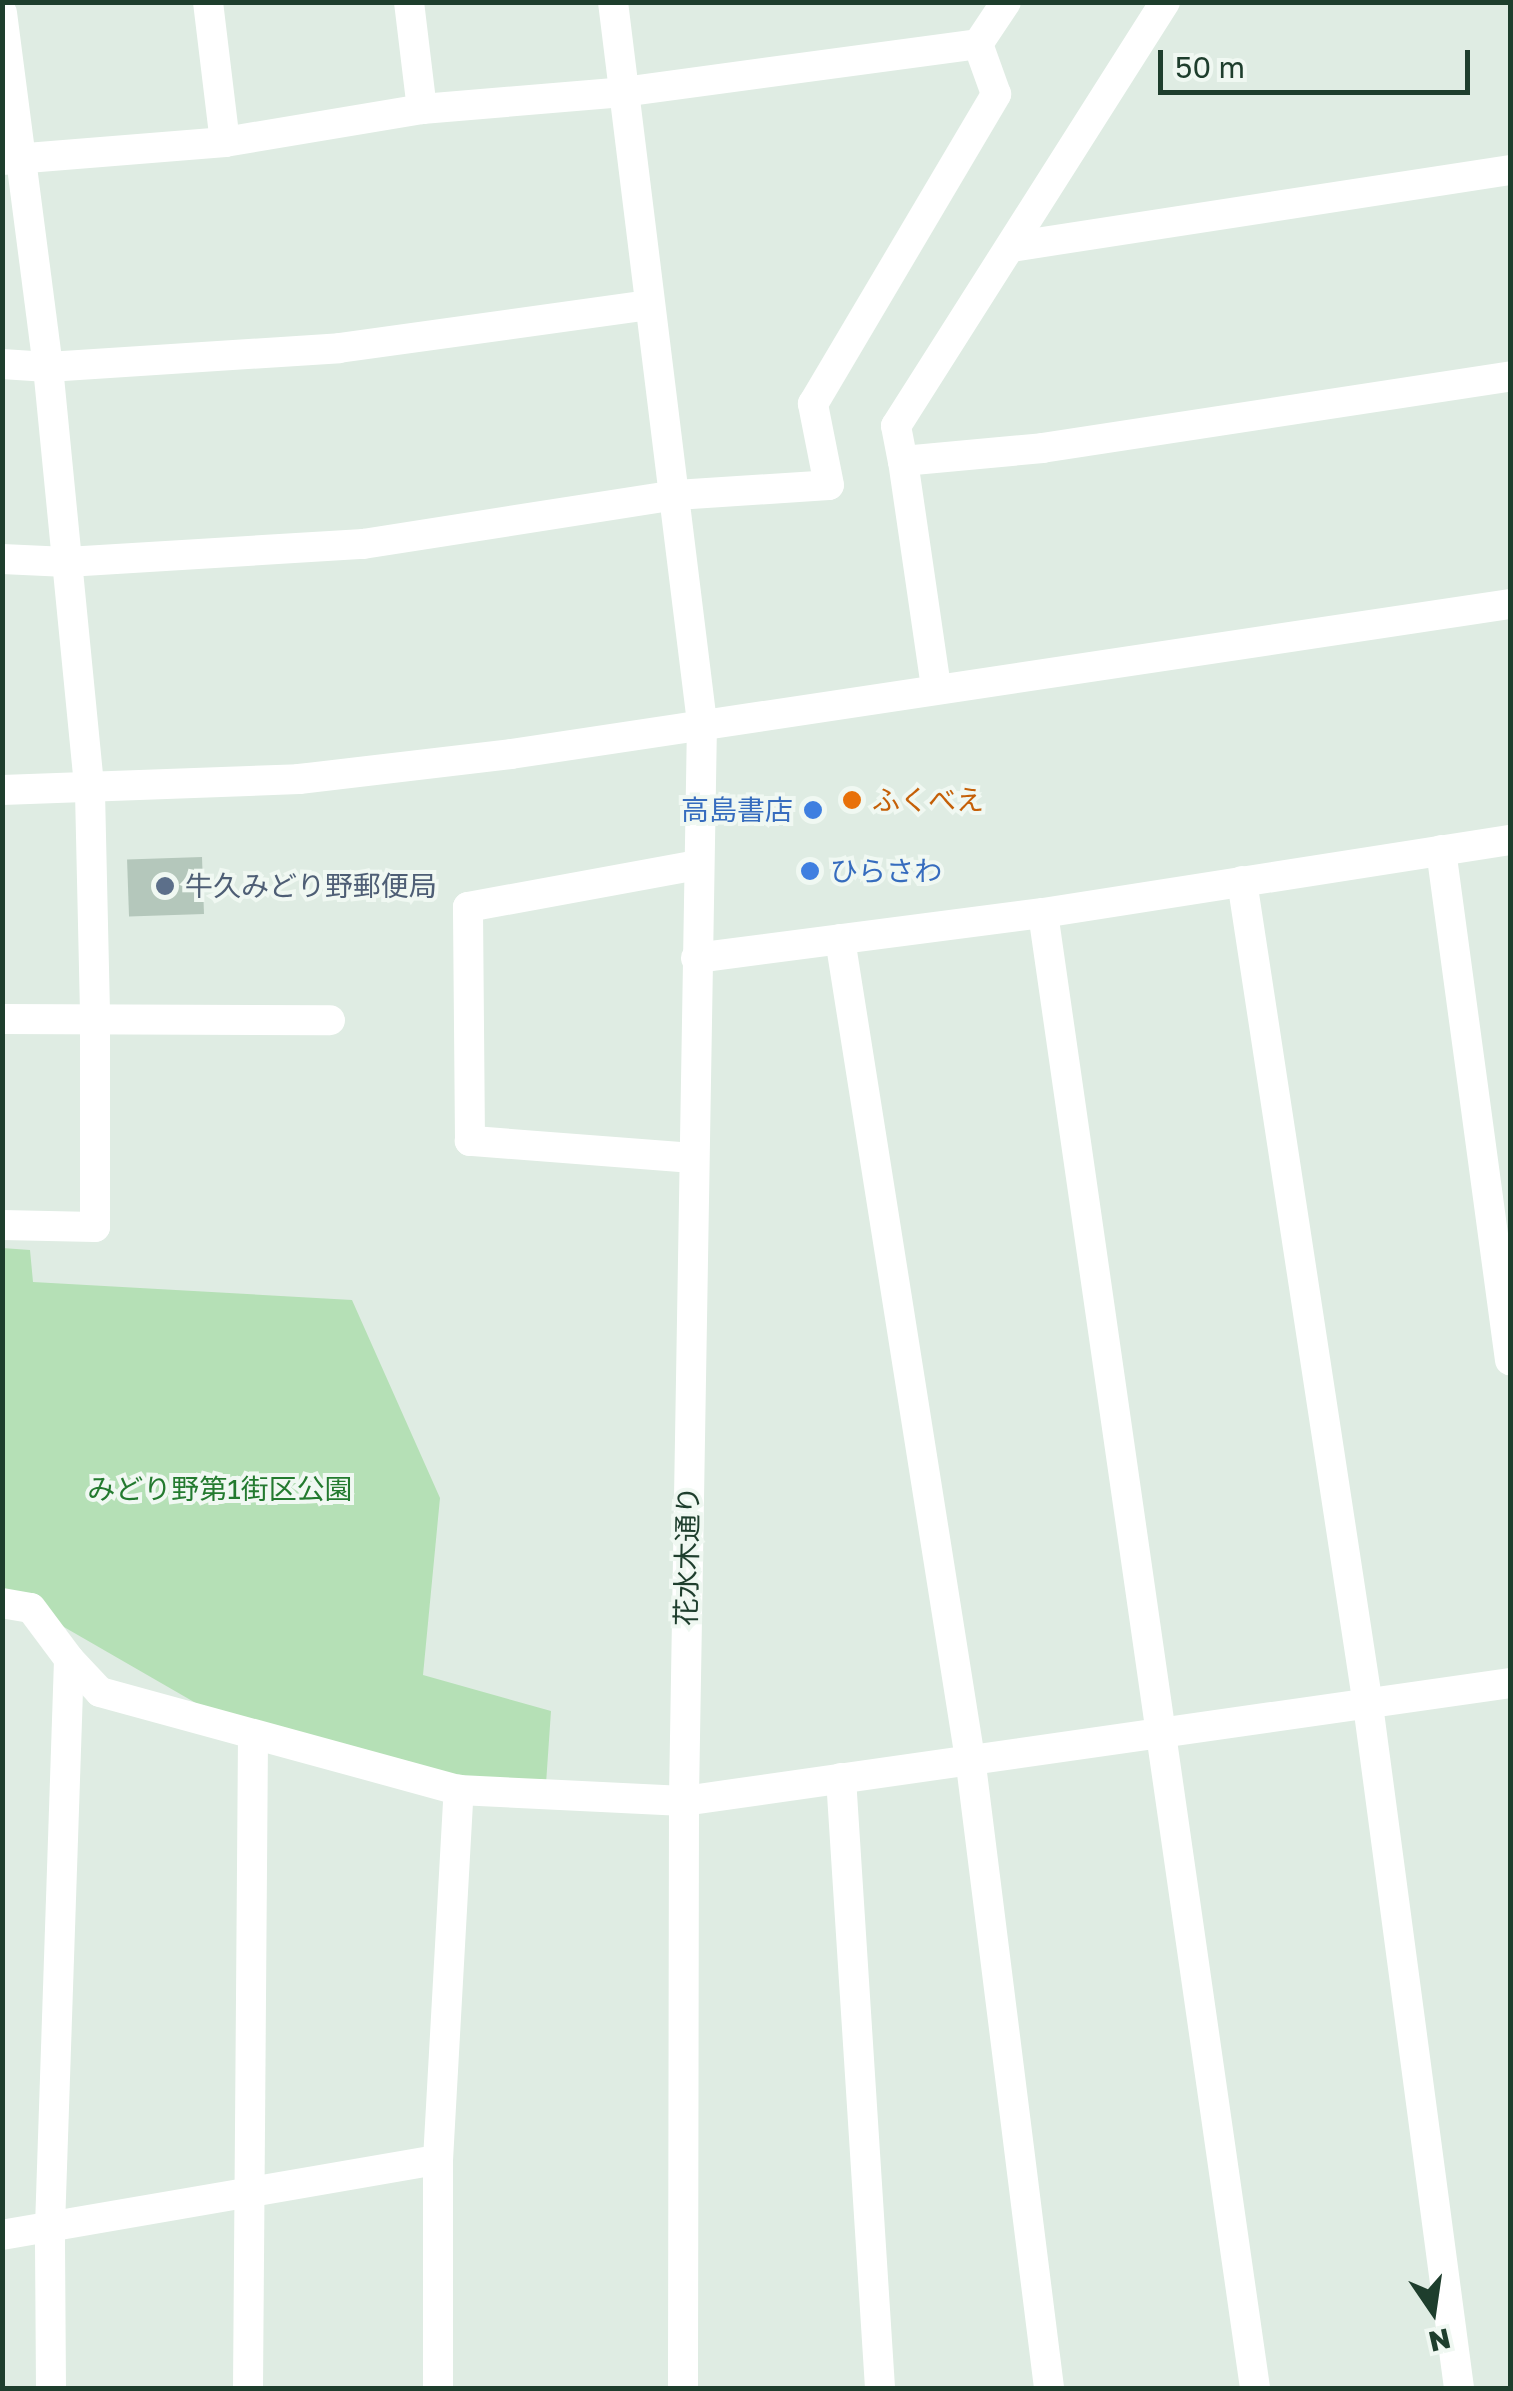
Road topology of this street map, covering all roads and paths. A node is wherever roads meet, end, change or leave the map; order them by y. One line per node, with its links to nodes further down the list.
1 (208, 2): 10 (street)
2 (409, 2): 9 (street)
3 (613, 2): 8 (street, 花水木通り)
4 (1006, 2): 7 (street)
5 (1166, 2): 13 (street)
6 (2, 13): 11 (street)
7 (978, 44): 8 (street); 19 (street)
8 (623, 92): 9 (street); 14 (street, 花水木通り)
9 (422, 109): 10 (street)
10 (225, 142): 11 (street)
11 (11, 161): 16 (street)
12 (1510, 170): 13 (street)
13 (1011, 246): 18 (street)
14 (648, 306): 16 (street); 19 (street, 花水木通り)
15 (2, 364): 16 (street)
16 (48, 367): 21 (street)
17 (1510, 376): 18 (street)
18 (903, 461): 23 (street)
19 (676, 495): 21 (street); 24 (street, 花水木通り)
20 (2, 560): 21 (street)
21 (67, 562): 26 (street)
22 (1510, 604): 23 (street)
23 (936, 686): 24 (street)
24 (702, 724): 26 (street); 29 (street, 花水木通り)
25 (2, 790): 26 (street)
26 (90, 792): 35 (street)
27 (1510, 840): 28 (street)
28 (1441, 850): 30 (street); 39 (street)
29 (697, 865): 33 (street, 花水木通り); 37 (street)
30 (1242, 881): 31 (street); 43 (street)
31 (1044, 913): 32 (street); 45 (street)
32 (840, 939): 33 (street); 46 (street)
33 (696, 958): 37 (street, 花水木通り)
34 (2, 1019): 35 (street)
35 (95, 1020): 36 (street); 38 (street)
36 (330, 1020)
37 (693, 1158): 49 (street, 花水木通り)
38 (2, 1225)
39 (1510, 1360)
40 (2, 1603): 41 (street)
41 (70, 1660): 44 (street); 52 (street)
42 (1510, 1684): 43 (street)
43 (1368, 1705): 45 (street); 61 (street)
44 (254, 1736): 48 (street); 51 (street)
45 (1161, 1736): 46 (street); 60 (street)
46 (971, 1764): 47 (street); 59 (street)
47 (841, 1778): 49 (street); 58 (street)
48 (459, 1790): 49 (street); 50 (street)
49 (684, 1801): 57 (street, 花水木通り)
50 (438, 2160): 51 (street); 56 (street)
51 (253, 2193): 52 (street); 55 (street)
52 (50, 2226): 53 (street); 54 (street)
53 (2, 2235)
54 (51, 2388)
55 (248, 2388)
56 (438, 2388)
57 (682, 2388)
58 (880, 2388)
59 (1049, 2388)
60 (1255, 2388)
61 (1459, 2388)

